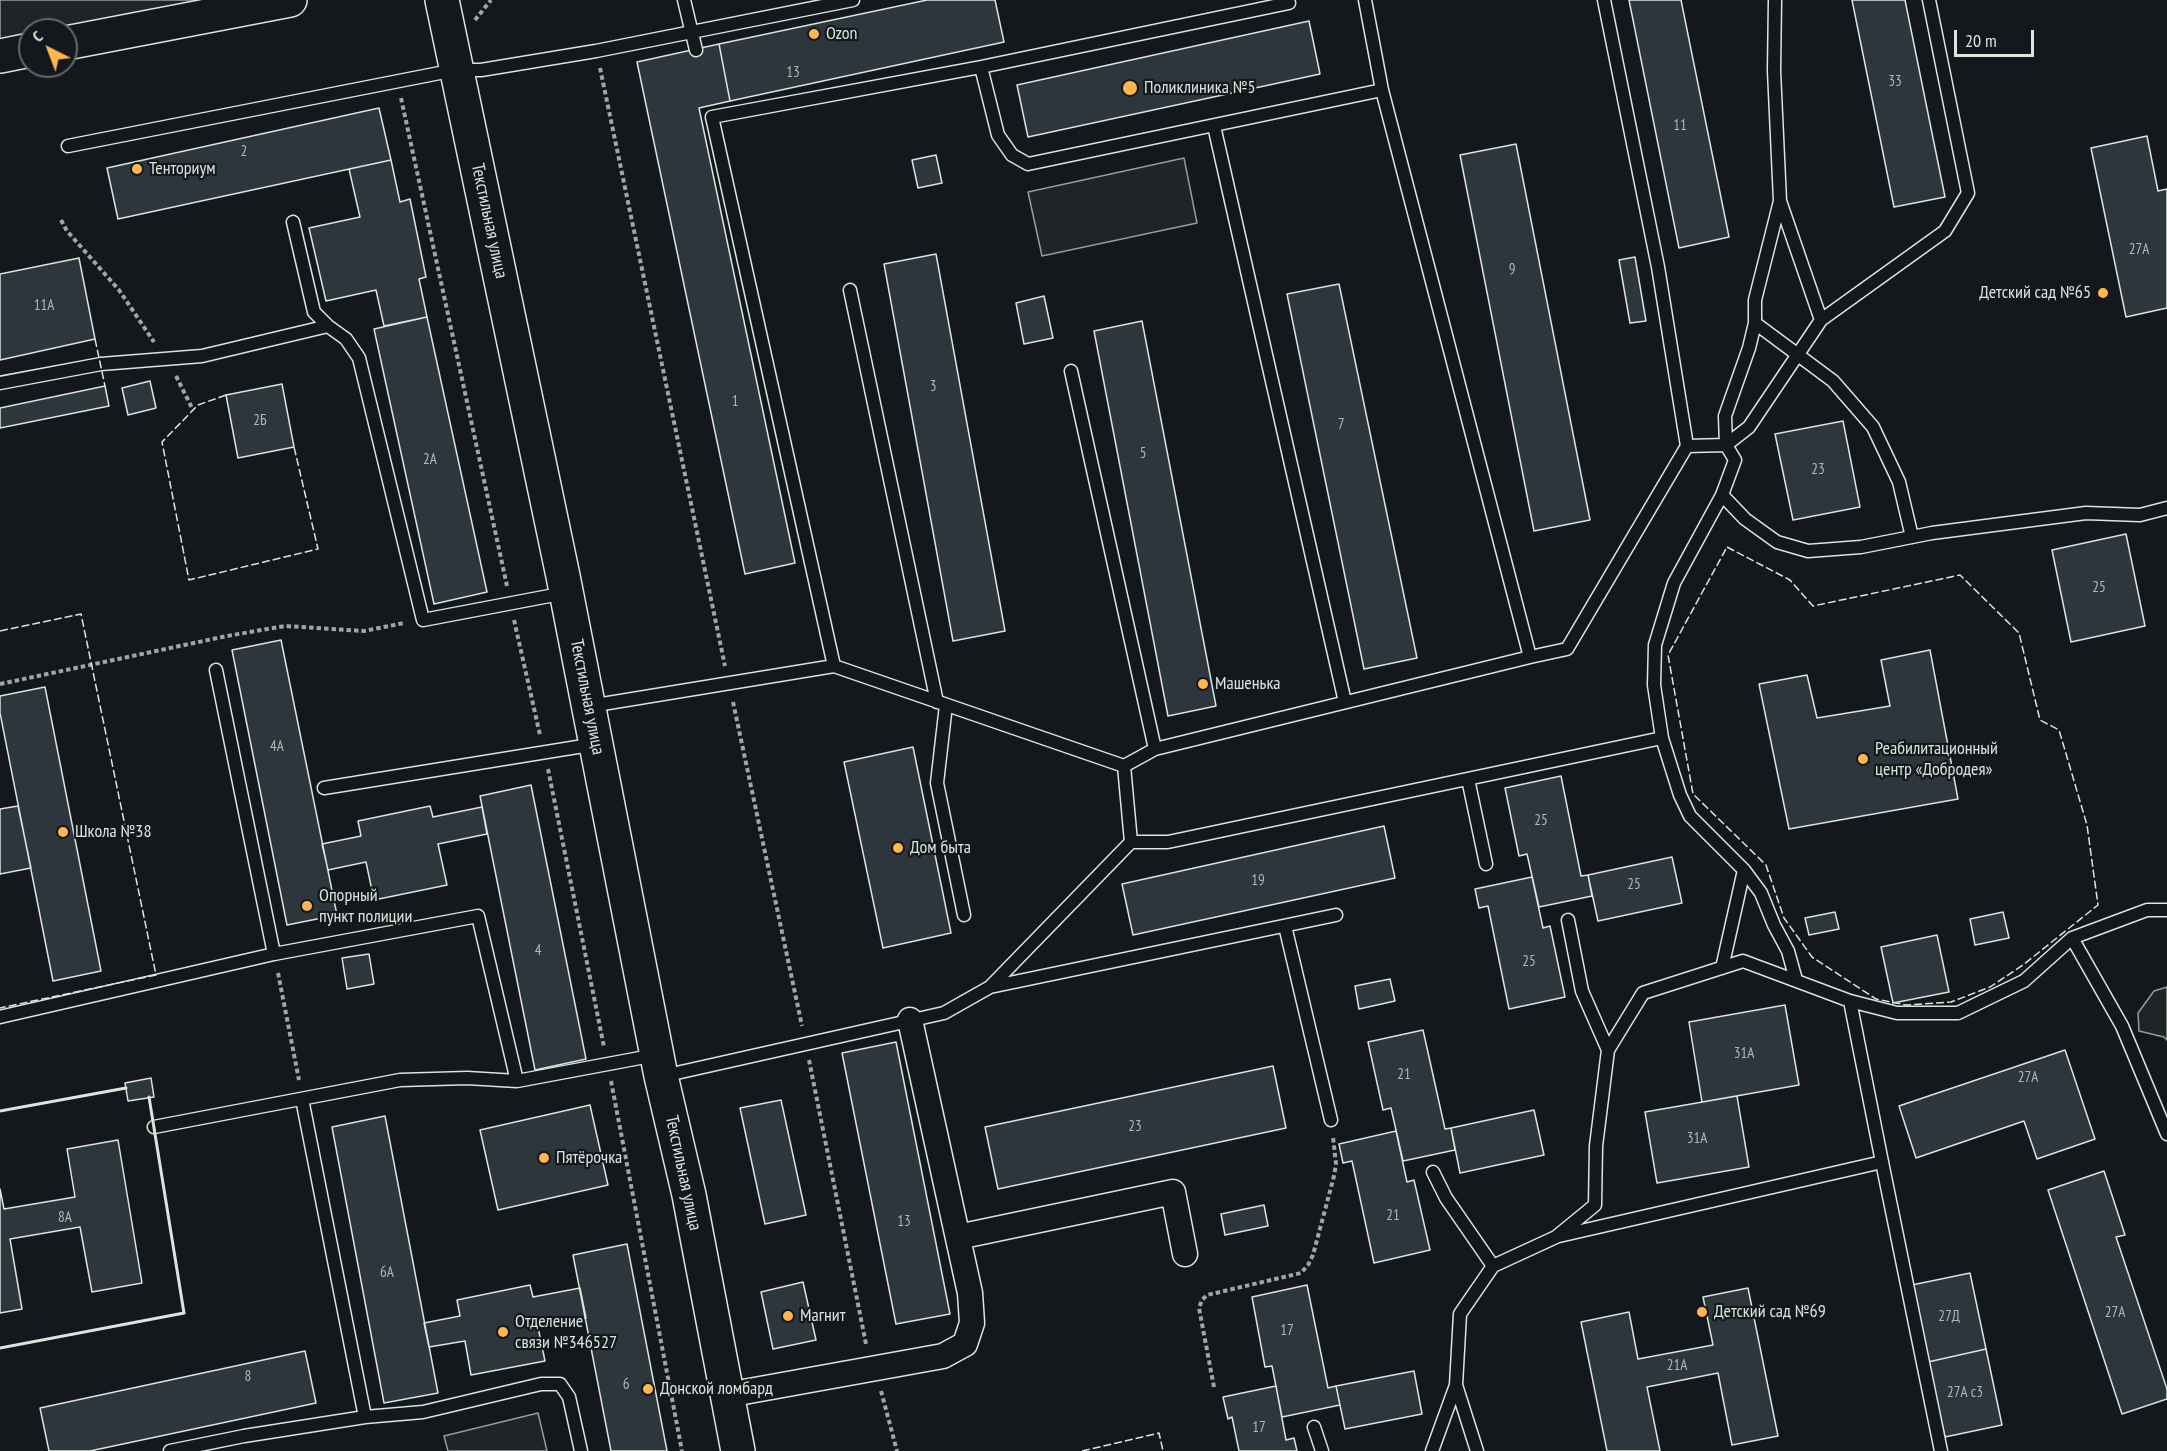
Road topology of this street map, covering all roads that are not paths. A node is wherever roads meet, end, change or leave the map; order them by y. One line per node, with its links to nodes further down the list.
1 (290, 0): 12 (main road)
2 (442, 0): 17 (main road, Текстильная улица)
3 (684, 0): 11 (lane)
4 (853, 0): 11 (lane)
5 (1365, 0): 18 (lane)
6 (1604, 0): 31 (lane)
7 (1775, 0): 21 (lane)
8 (1929, 0): 24 (lane)
9 (1289, 3): 10 (lane)
10 (1246, 6): 16 (lane)
11 (692, 33): 13 (lane); 17 (lane)
12 (78, 41)
13 (696, 50)
14 (18, 52): 15 (main road)
15 (0, 56)
16 (981, 67): 19 (lane); 37 (lane)
17 (455, 70): 20 (lane); 35 (main road, Текстильная улица)
18 (1382, 90): 19 (lane); 36 (lane)
19 (1214, 126): 39 (lane)
20 (68, 146)
21 (1780, 201): 24 (lane); 25 (lane)
22 (293, 222): 26 (lane)
23 (850, 290): 40 (lane)
24 (1821, 320): 27 (lane)
25 (1755, 322): 27 (lane); 30 (lane)
26 (328, 326): 29 (lane); 35 (lane)
27 (1798, 353): 30 (lane); 34 (lane)
28 (1071, 371): 44 (lane)
29 (0, 383)
30 (1726, 445): 31 (lane); 32 (lane)
31 (1687, 446): 36 (lane)
32 (1722, 495): 34 (lane); 42 (lane)
33 (2167, 508): 34 (lane)
34 (1912, 537)
35 (566, 592): 41 (main road, Текстильная улица)
36 (1530, 657): 39 (lane)
37 (834, 666): 40 (lane); 41 (lane)
38 (216, 670): 57 (lane)
39 (1345, 702): 44 (lane)
40 (942, 704): 45 (lane); 52 (lane)
41 (589, 706): 43 (main road, Текстильная улица)
42 (1662, 738): 46 (lane); 50 (lane)
43 (597, 744): 47 (lane); 65 (main road, Текстильная улица)
44 (1155, 749): 45 (lane)
45 (1124, 766): 48 (lane)
46 (1468, 779): 48 (lane); 49 (lane)
47 (324, 788)
48 (1131, 842): 60 (lane)
49 (1486, 864)
50 (1744, 870): 58 (lane); 59 (lane)
51 (2167, 910): 56 (lane)
52 (964, 915)
53 (1336, 915): 55 (lane)
54 (1568, 920): 64 (lane)
55 (1285, 926): 60 (lane); 68 (lane)
56 (2072, 938): 61 (lane); 70 (lane)
57 (274, 954): 62 (lane); 66 (lane)
58 (1722, 968): 59 (lane); 64 (lane)
59 (1796, 980): 61 (lane)
60 (990, 987): 63 (lane)
61 (1850, 1001): 71 (lane)
62 (0, 1017)
63 (910, 1020): 65 (lane); 73 (street)
64 (1608, 1050): 74 (lane)
65 (659, 1066): 66 (lane); 78 (main road, Текстильная улица)
66 (517, 1081): 67 (lane)
67 (302, 1099): 69 (lane); 79 (lane)
68 (1331, 1120)
69 (154, 1127)
70 (2167, 1134)
71 (1882, 1162): 74 (lane); 87 (lane)
72 (1433, 1172): 76 (lane)
73 (958, 1237): 75 (street); 78 (street)
74 (1556, 1237): 76 (lane)
75 (1185, 1254)
76 (1493, 1266): 77 (lane)
77 (1456, 1385): 85 (lane); 86 (lane)
78 (727, 1395): 83 (main road, Текстильная улица)
79 (365, 1417): 81 (lane); 82 (lane)
80 (1314, 1426): 84 (lane)
81 (170, 1451)
82 (581, 1451)
83 (738, 1451)
84 (1322, 1451)
85 (1432, 1451)
86 (1477, 1451)
87 (1941, 1451)

